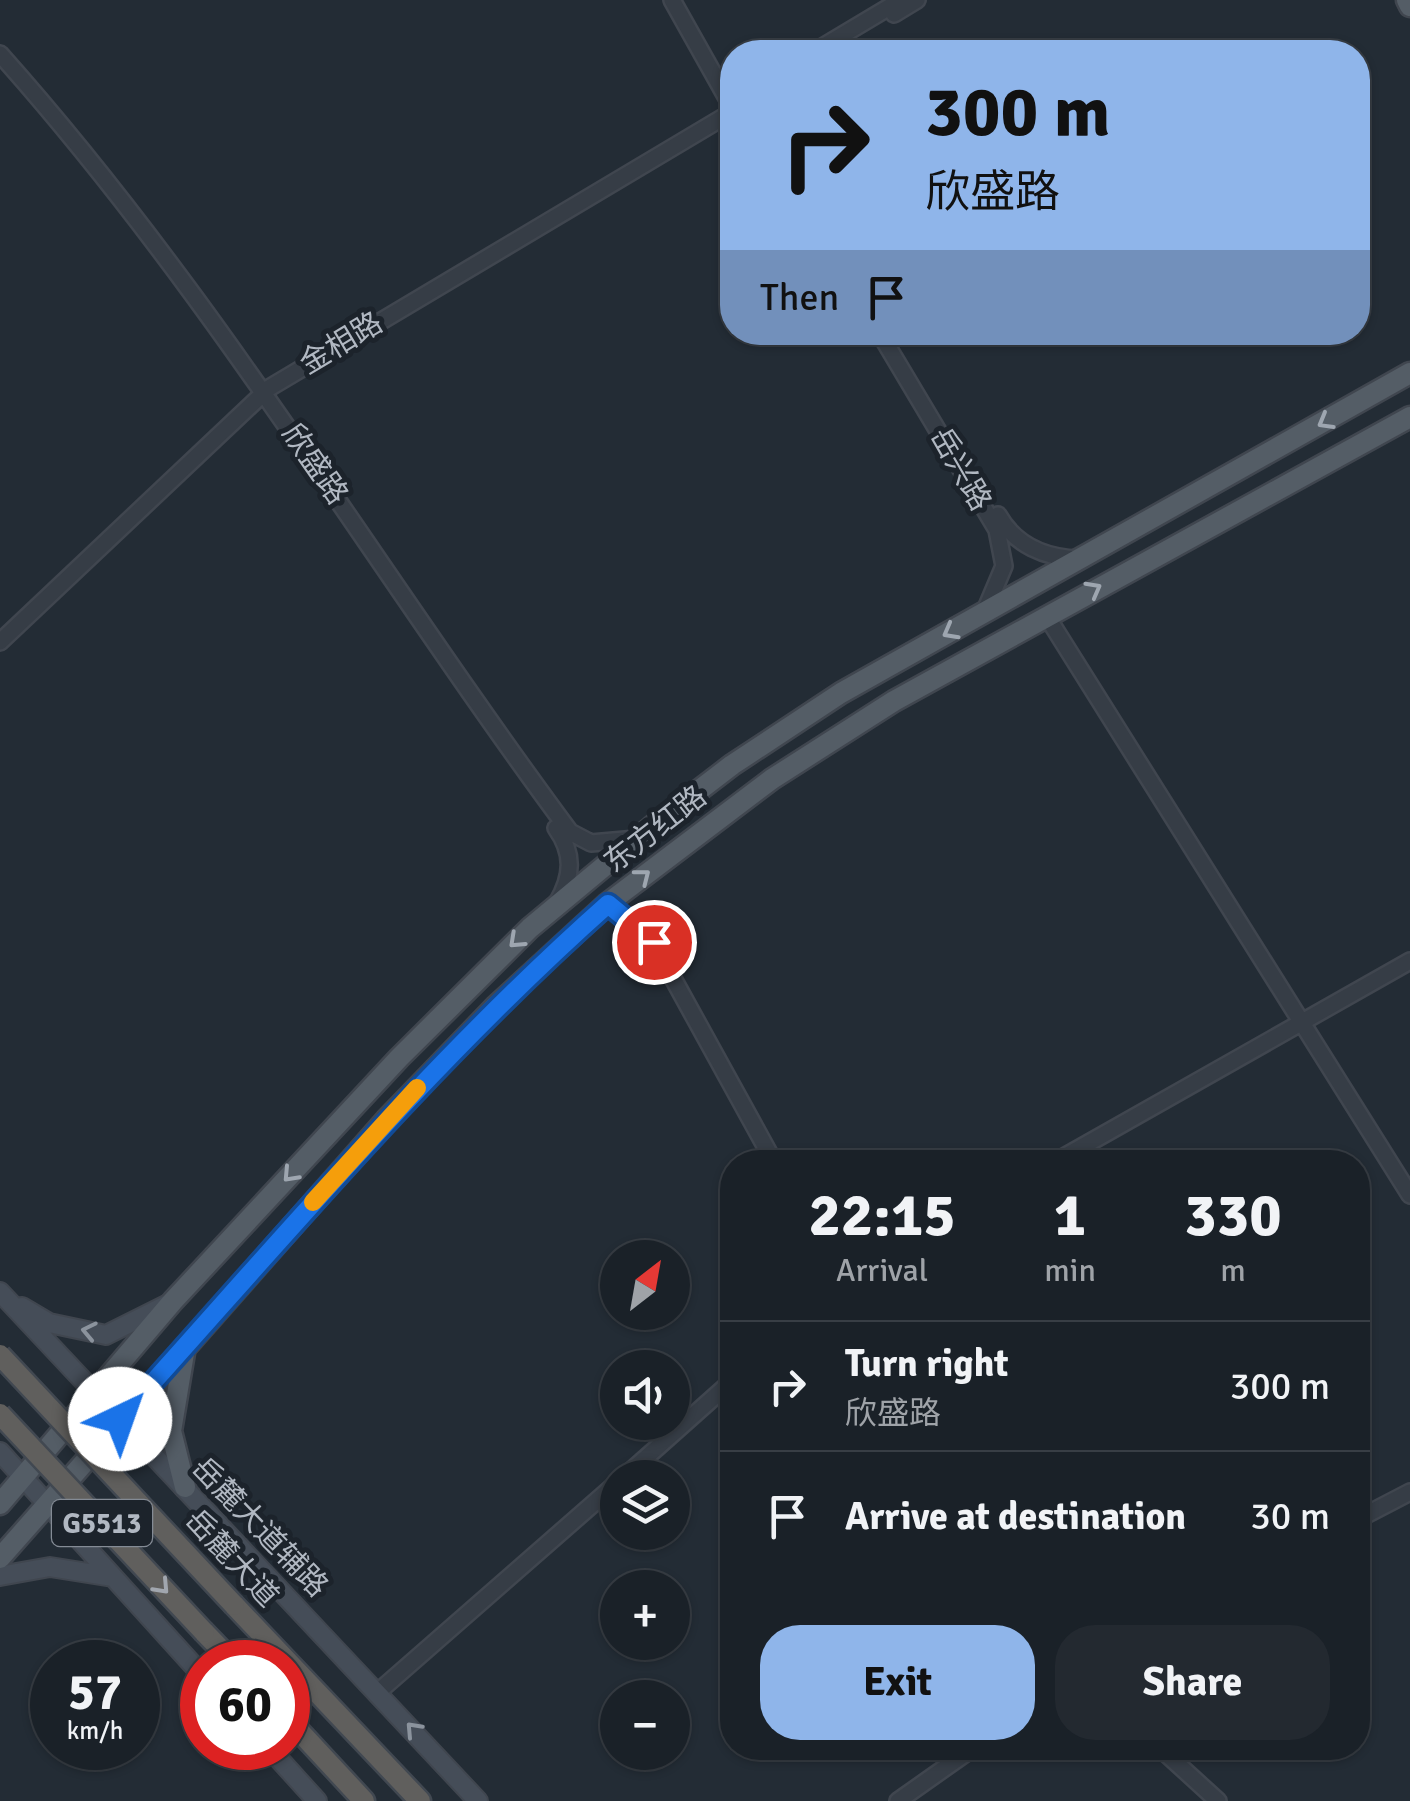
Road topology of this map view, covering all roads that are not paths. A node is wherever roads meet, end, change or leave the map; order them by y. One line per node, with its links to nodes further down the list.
1 (672, 0): 10 (street)
2 (682, 0): 9 (street)
3 (901, 0): 5 (street)
4 (917, 0): 6 (street)
5 (834, 40)
6 (851, 40)
7 (0, 54): 15 (street, 欣盛路)
8 (0, 66): 15 (street, 欣盛路)
9 (720, 78)
10 (720, 82)
11 (720, 110): 15 (street, 金相路)
12 (887, 345): 18 (street, 岳兴路)
13 (896, 345): 17 (street, 岳兴路)
14 (1410, 373): 17 (main road, 东方红路, one-way to 17)
15 (259, 390): 20 (street, 金相路); 21 (street, 金相路); 22 (street, 欣盛路); 23 (street, 欣盛路)
16 (1410, 417): 19 (main road, 东方红路, one-way to 16)
17 (1083, 558): 18 (main road, 东方红路)
18 (984, 612): 22 (main road, 东方红路, one-way to 22)
19 (1046, 615): 24 (main road, 东方红路, one-way to 19); 26 (street)
20 (0, 630)
21 (0, 642)
22 (636, 839): 23 (main road, 东方红路)
23 (557, 904): 31 (main road, 东方红路, one-way to 31)
24 (608, 904): 27 (street); 32 (main road, 东方红路)
25 (1410, 961): 26 (street)
26 (1302, 1021): 28 (street); 29 (street)
27 (767, 1150)
28 (1076, 1150)
29 (1410, 1195)
30 (2, 1295): 31 (main road, one-way to 30); 34 (main road, 岳麓大道辅路)
31 (173, 1301): 34 (main road, 东方红路)
32 (185, 1347): 37 (main road, 东方红路); 41 (main road)
33 (0, 1355): 59 (highway, 岳麓大道 / G5513, bridge)
34 (94, 1391): 37 (main road, 岳麓大道辅路); 40 (main road, 东方红路)
35 (720, 1392): 39 (street)
36 (0, 1414): 50 (highway, G5513, one-way to 50, bridge)
37 (120, 1419): 41 (main road, 岳麓大道辅路); 44 (main road, 东方红路)
38 (0, 1452): 40 (main road)
39 (643, 1460)
40 (22, 1477): 44 (main road); 45 (main road, 东方红路)
41 (185, 1488): 52 (main road, 岳麓大道辅路)
42 (1410, 1492): 46 (street)
43 (600, 1498): 52 (street)
44 (46, 1503): 47 (main road, 东方红路); 49 (main road)
45 (0, 1504)
46 (1370, 1512)
47 (0, 1558)
48 (0, 1576): 49 (main road)
49 (113, 1577): 51 (main road)
50 (212, 1640)
51 (180, 1651)
52 (378, 1692): 60 (main road, 岳麓大道辅路, one-way to 52)
53 (310, 1743): 58 (highway)
54 (956, 1760): 61 (street)
55 (1173, 1760): 62 (street)
56 (289, 1770): 57 (main road)
57 (317, 1801)
58 (364, 1801)
59 (420, 1801)
60 (478, 1801)
61 (898, 1801)
62 (1218, 1801)

